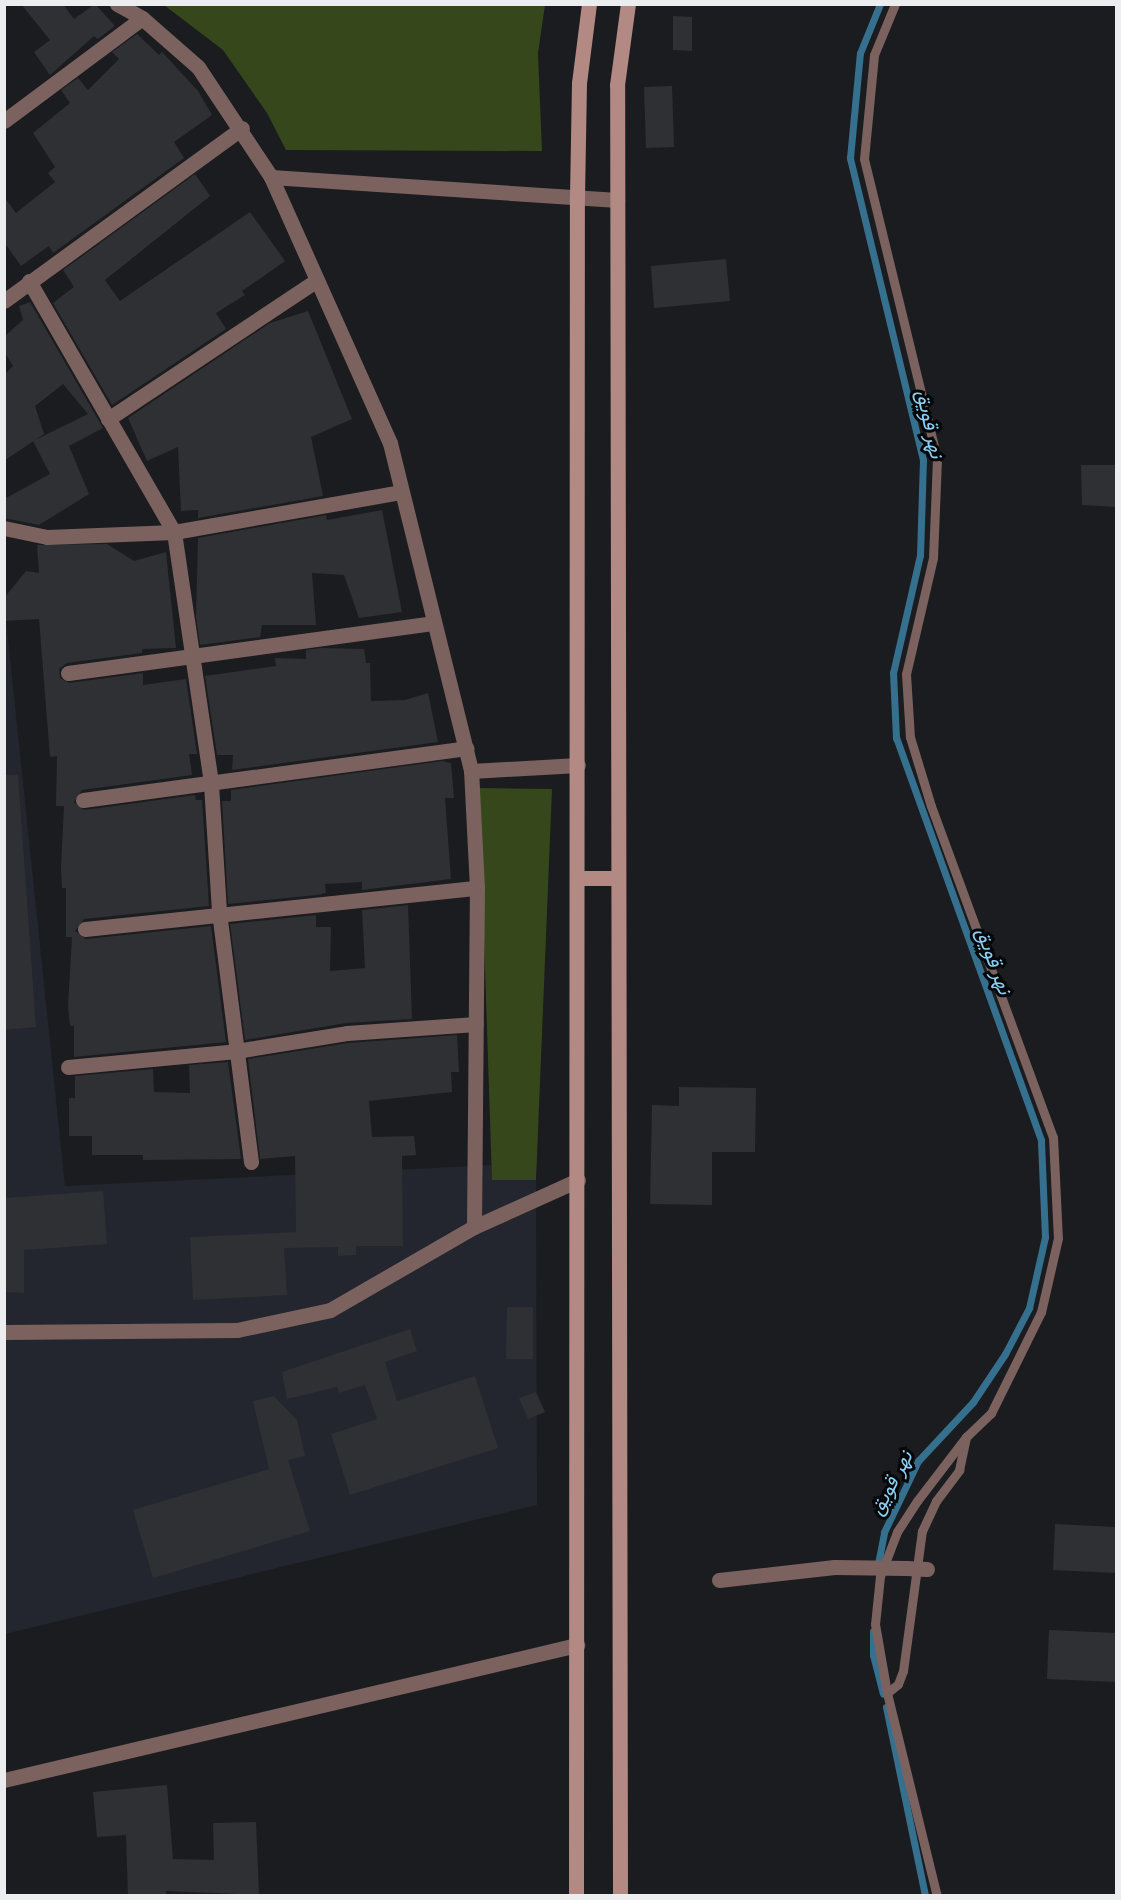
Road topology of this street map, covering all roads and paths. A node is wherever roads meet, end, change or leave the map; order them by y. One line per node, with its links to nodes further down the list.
1 (117, 4): 5 (street)
2 (589, 4): 9 (main road)
3 (628, 4): 10 (main road)
4 (895, 4): 38 (lane)
5 (142, 18): 6 (street); 7 (street)
6 (4, 121)
7 (242, 128): 8 (street); 12 (street)
8 (271, 177): 9 (street); 11 (street)
9 (577, 197): 10 (street); 22 (main road)
10 (617, 200): 27 (main road)
11 (317, 280): 14 (street); 15 (street)
12 (29, 281): 13 (street); 14 (street)
13 (4, 301)
14 (108, 419): 17 (street)
15 (402, 492): 17 (street); 18 (street)
16 (4, 528): 17 (street)
17 (174, 532): 19 (street)
18 (433, 623): 19 (street); 21 (street)
19 (194, 656): 20 (street); 24 (street)
20 (68, 673)
21 (466, 748): 23 (street); 24 (street)
22 (578, 765): 23 (street); 26 (main road)
23 (471, 771): 28 (street)
24 (211, 784): 25 (street); 29 (street)
25 (82, 800)
26 (578, 878): 27 (main road); 35 (main road)
27 (618, 879): 45 (main road)
28 (477, 888): 29 (street); 31 (street)
29 (219, 912): 30 (street); 32 (street)
30 (85, 929)
31 (476, 1024): 32 (street); 36 (street)
32 (236, 1051): 33 (street); 34 (street)
33 (68, 1067)
34 (251, 1162)
35 (578, 1180): 36 (street); 41 (main road)
36 (474, 1227): 37 (street)
37 (4, 1332)
38 (966, 1437): 39 (lane); 42 (lane)
39 (916, 1568): 40 (street, bridge); 42 (lane)
40 (719, 1580)
41 (578, 1645): 43 (street); 44 (main road)
42 (887, 1693): 46 (lane)
43 (4, 1780)
44 (576, 1896)
45 (620, 1896)
46 (937, 1896)

